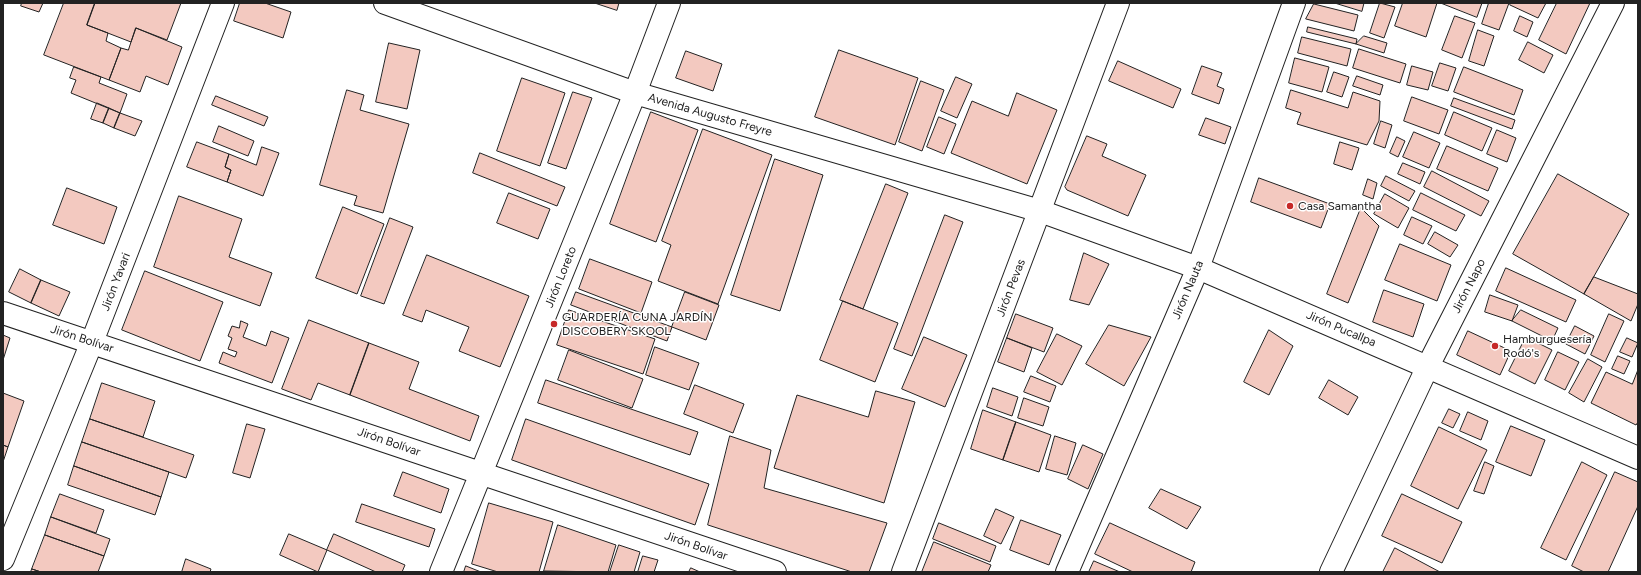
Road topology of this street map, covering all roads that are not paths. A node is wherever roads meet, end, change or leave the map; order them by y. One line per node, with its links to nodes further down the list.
1 (223, 3): 11 (street, Jirón Yavari)
2 (385, 3): 7 (street, Avenida Augusto Freyre)
3 (670, 3): 7 (street, Jirón Loreto)
4 (1118, 3): 8 (street, Jirón Pevas)
5 (1294, 3): 9 (street, Jirón Nauta)
6 (1613, 3): 12 (street, Jirón Napo)
7 (635, 93): 8 (street, Avenida Augusto Freyre); 14 (street, Jirón Loreto)
8 (1040, 210): 9 (street, Jirón Pucallpa); 18 (street, Jirón Pevas)
9 (1198, 268): 12 (street, Jirón Pucallpa); 19 (street, Jirón Nauta)
10 (3, 313): 11 (street, Jirón Bolívar)
11 (92, 342): 14 (street, Jirón Bolívar); 15 (street, Jirón Yavari)
12 (1428, 366): 13 (street, Jirón Pucallpa); 20 (street, Jirón Napo)
13 (1638, 458)
14 (481, 473): 16 (street, Jirón Loreto); 17 (street, Jirón Bolívar)
15 (3, 559)
16 (441, 572)
17 (775, 572)
18 (903, 572)
19 (1067, 572)
20 (1331, 572)

